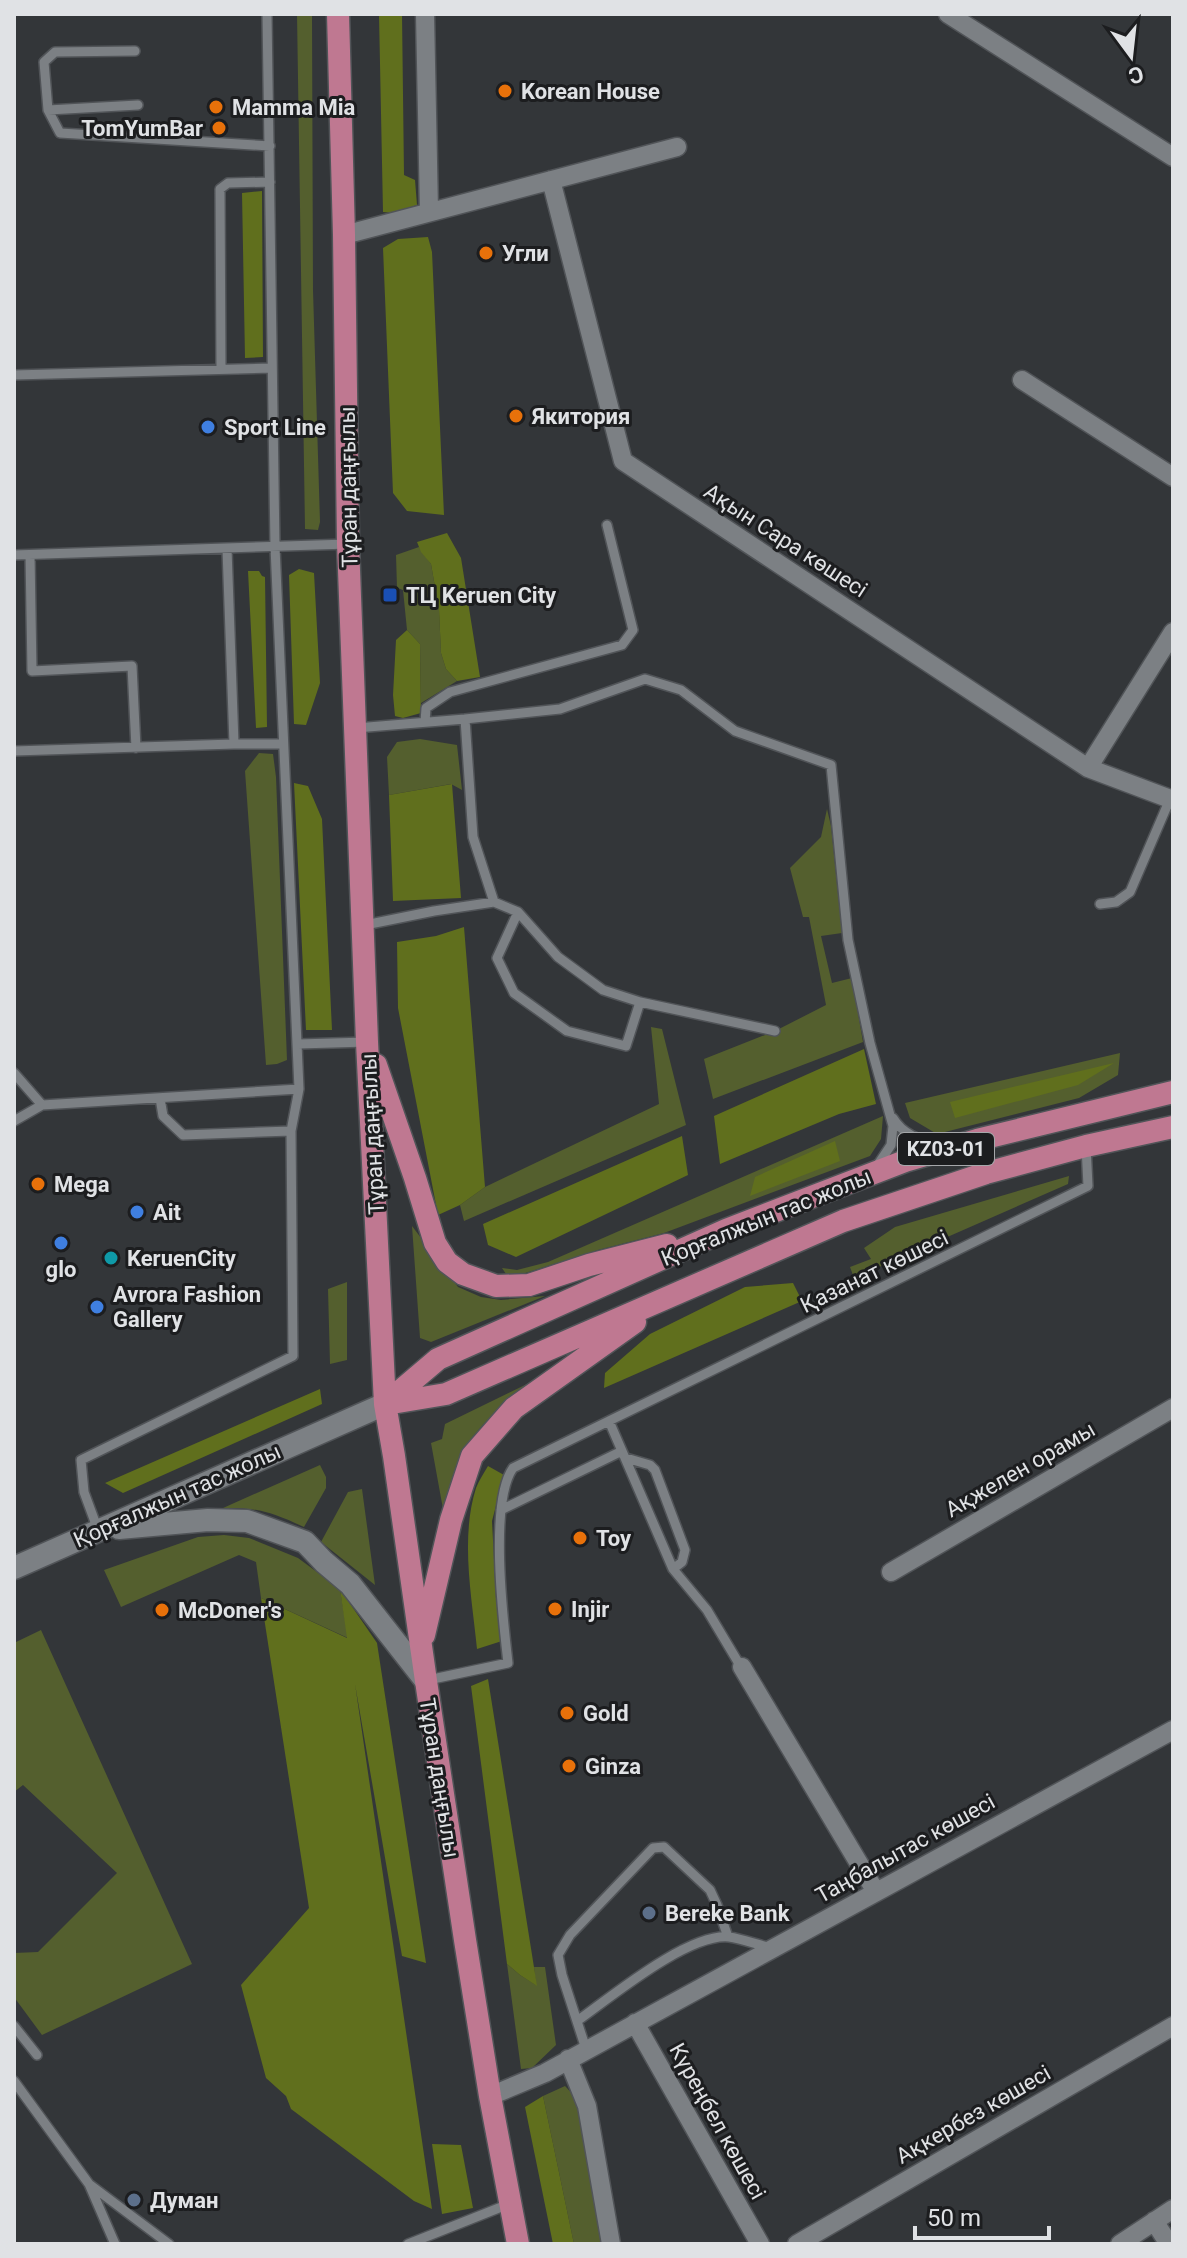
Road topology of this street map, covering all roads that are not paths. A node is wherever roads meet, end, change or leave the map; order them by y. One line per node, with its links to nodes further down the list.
1 (267, 14): 8 (lane)
2 (338, 14): 14 (main road, Тұран даңғылы)
3 (425, 14): 13 (street)
4 (948, 14): 10 (street)
5 (135, 51): 7 (lane)
6 (138, 105): 7 (lane)
7 (48, 110): 8 (lane)
8 (270, 146): 12 (lane)
9 (677, 147): 11 (street)
10 (1173, 157)
11 (551, 180): 13 (street); 34 (street, Ақын Сара көшесі)
12 (270, 182): 15 (lane); 16 (lane)
13 (429, 211): 14 (street)
14 (344, 235): 21 (main road, Тұран даңғылы)
15 (221, 368): 16 (lane); 17 (lane)
16 (271, 368): 22 (lane)
17 (14, 375)
18 (1022, 380): 19 (street)
19 (1173, 477)
20 (607, 525): 28 (lane)
21 (348, 544): 22 (lane); 29 (main road, Тұран даңғылы)
22 (275, 547): 23 (lane); 31 (lane)
23 (227, 549): 25 (lane); 30 (lane)
24 (14, 555): 25 (lane)
25 (30, 555): 32 (lane)
26 (1173, 632): 34 (street)
27 (465, 719): 28 (lane); 36 (lane); 49 (lane)
28 (425, 722): 29 (lane)
29 (355, 728): 39 (main road, Тұран даңғылы)
30 (234, 744): 31 (lane); 32 (lane)
31 (283, 744): 43 (lane)
32 (136, 748): 33 (lane)
33 (14, 751)
34 (1088, 768): 35 (street, Ақын Сара көшесі)
35 (1172, 799): 37 (lane)
36 (494, 902): 38 (lane); 39 (lane)
37 (1100, 904)
38 (518, 912): 40 (lane); 40 (lane)
39 (363, 925): 42 (main road, Тұран даңғылы)
40 (640, 1002): 41 (lane)
41 (775, 1031)
42 (367, 1042): 43 (lane); 56 (main road); 58 (main road, Тұран даңғылы)
43 (298, 1044): 45 (lane)
44 (14, 1073): 48 (lane)
45 (299, 1089): 47 (lane); 52 (lane)
46 (1173, 1092): 53 (main road, Қорғалжын тас жолы / KZ03-01)
47 (160, 1098): 48 (lane); 52 (lane)
48 (42, 1105): 50 (lane)
49 (889, 1112): 53 (lane); 55 (lane)
50 (14, 1121)
51 (1173, 1127): 54 (main road, Қорғалжын тас жолы / KZ03-01)
52 (291, 1131): 63 (lane)
53 (954, 1146): 55 (main road, Қорғалжын тас жолы / KZ03-01)
54 (1086, 1146): 57 (main road, Қорғалжын тас жолы / KZ03-01); 60 (lane, Қазанат көшесі)
55 (871, 1174): 56 (main road, Қорғалжын тас жолы / KZ03-01)
56 (726, 1230): 58 (main road, Қорғалжын тас жолы / KZ03-01)
57 (675, 1294): 58 (main road, Қорғалжын тас жолы / KZ03-01); 67 (main road)
58 (385, 1404): 63 (main road, Қорғалжын тас жолы / KZ03-01); 67 (main road, Тұран даңғылы)
59 (1173, 1408): 66 (street, Ақжелен орамы)
60 (609, 1421): 61 (lane); 62 (lane)
61 (624, 1454): 62 (lane); 65 (lane); 65 (lane)
62 (501, 1510): 69 (lane)
63 (98, 1530): 64 (main road, Қорғалжын тас жолы / KZ03-01); 69 (main road)
64 (14, 1568)
65 (673, 1569): 68 (lane)
66 (891, 1572)
67 (421, 1648): 69 (main road, Тұран даңғылы)
68 (742, 1667): 71 (street)
69 (426, 1681): 82 (main road, Тұран даңғылы)
70 (1173, 1730): 71 (street, Таңбалытас көшесі)
71 (876, 1892): 73 (street, Таңбалытас көшесі)
72 (728, 1937): 73 (lane); 74 (lane); 74 (lane)
73 (772, 1948): 75 (street, Таңбалытас көшесі)
74 (577, 2021): 78 (lane)
75 (635, 2023): 78 (street, Таңбалытас көшесі); 92 (street, Күреңбел көшесі)
76 (14, 2026): 79 (lane)
77 (1173, 2026): 93 (street, Ақкербез көшесі)
78 (586, 2049): 80 (street, Таңбалытас көшесі)
79 (37, 2055)
80 (568, 2059): 82 (street, Таңбалытас көшесі); 91 (street)
81 (14, 2081): 83 (lane)
82 (490, 2096): 84 (main road, Тұран даңғылы)
83 (89, 2184): 87 (lane); 88 (lane)
84 (509, 2204): 89 (lane); 90 (main road, Тұран даңғылы)
85 (1173, 2209): 86 (street)
86 (1154, 2221): 94 (street); 95 (street)
87 (115, 2244)
88 (169, 2244)
89 (408, 2244)
90 (518, 2244)
91 (611, 2244)
92 (760, 2244)
93 (797, 2244)
94 (1120, 2244)
95 (1169, 2244)

